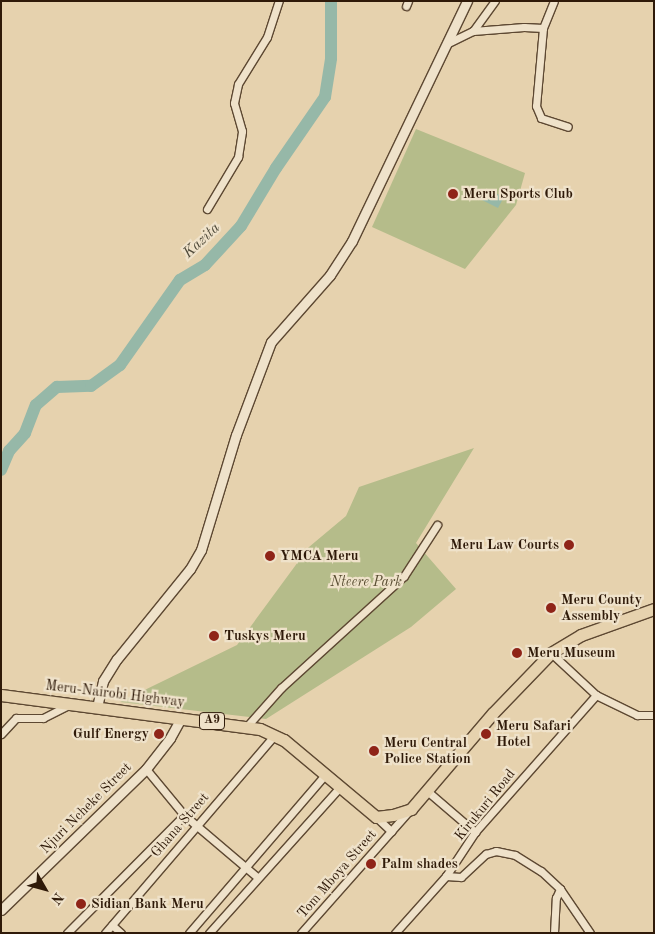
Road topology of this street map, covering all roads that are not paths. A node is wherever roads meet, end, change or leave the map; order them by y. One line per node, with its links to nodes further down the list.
1 (279, 1): 9 (street)
2 (467, 1): 7 (street)
3 (495, 1): 6 (street)
4 (554, 1): 5 (street)
5 (543, 28): 6 (street); 8 (street)
6 (472, 31): 7 (street)
7 (445, 44): 16 (street)
8 (568, 127)
9 (207, 209)
10 (437, 525): 19 (street)
11 (654, 609): 12 (highway)
12 (552, 653): 14 (street); 25 (highway)
13 (1, 695): 15 (highway, Meru-Nairobi Highway / A9)
14 (596, 695): 17 (street); 31 (street, Kirukuri Road)
15 (69, 705): 16 (highway, Meru-Nairobi Highway / A9); 20 (street)
16 (98, 707): 18 (highway, Meru-Nairobi Highway / A9)
17 (654, 715)
18 (181, 718): 19 (highway, Meru-Nairobi Highway / A9); 22 (street, Njuri Ncheke Street)
19 (248, 725): 21 (highway, Meru-Nairobi Highway / A9)
20 (1, 734)
21 (275, 735): 23 (highway, Meru-Nairobi Highway / A9); 29 (street, Ghana Street)
22 (146, 768): 27 (street); 36 (street, Njuri Ncheke Street)
23 (325, 775): 24 (highway, Meru-Nairobi Highway / A9); 32 (street)
24 (338, 788): 28 (highway, Meru-Nairobi Highway / A9); 34 (street)
25 (426, 790): 26 (highway); 31 (street)
26 (411, 809): 28 (highway); 30 (street, Tom Mboya Street)
27 (184, 815): 29 (street); 39 (street)
28 (376, 816): 30 (street)
29 (195, 826): 32 (street); 37 (street, Ghana Street)
30 (391, 831): 38 (street, Tom Mboya Street)
31 (475, 832): 33 (street, Kirukuri Road)
32 (245, 866): 34 (street); 42 (street)
33 (446, 876): 35 (street); 44 (street, Kirukuri Road)
34 (257, 877): 43 (street)
35 (560, 889): 45 (street); 46 (street)
36 (1, 910)
37 (112, 925): 40 (street, Ghana Street); 41 (street)
38 (304, 932)
39 (67, 933)
40 (105, 933)
41 (121, 933)
42 (189, 933)
43 (209, 933)
44 (395, 933)
45 (554, 933)
46 (590, 933)

